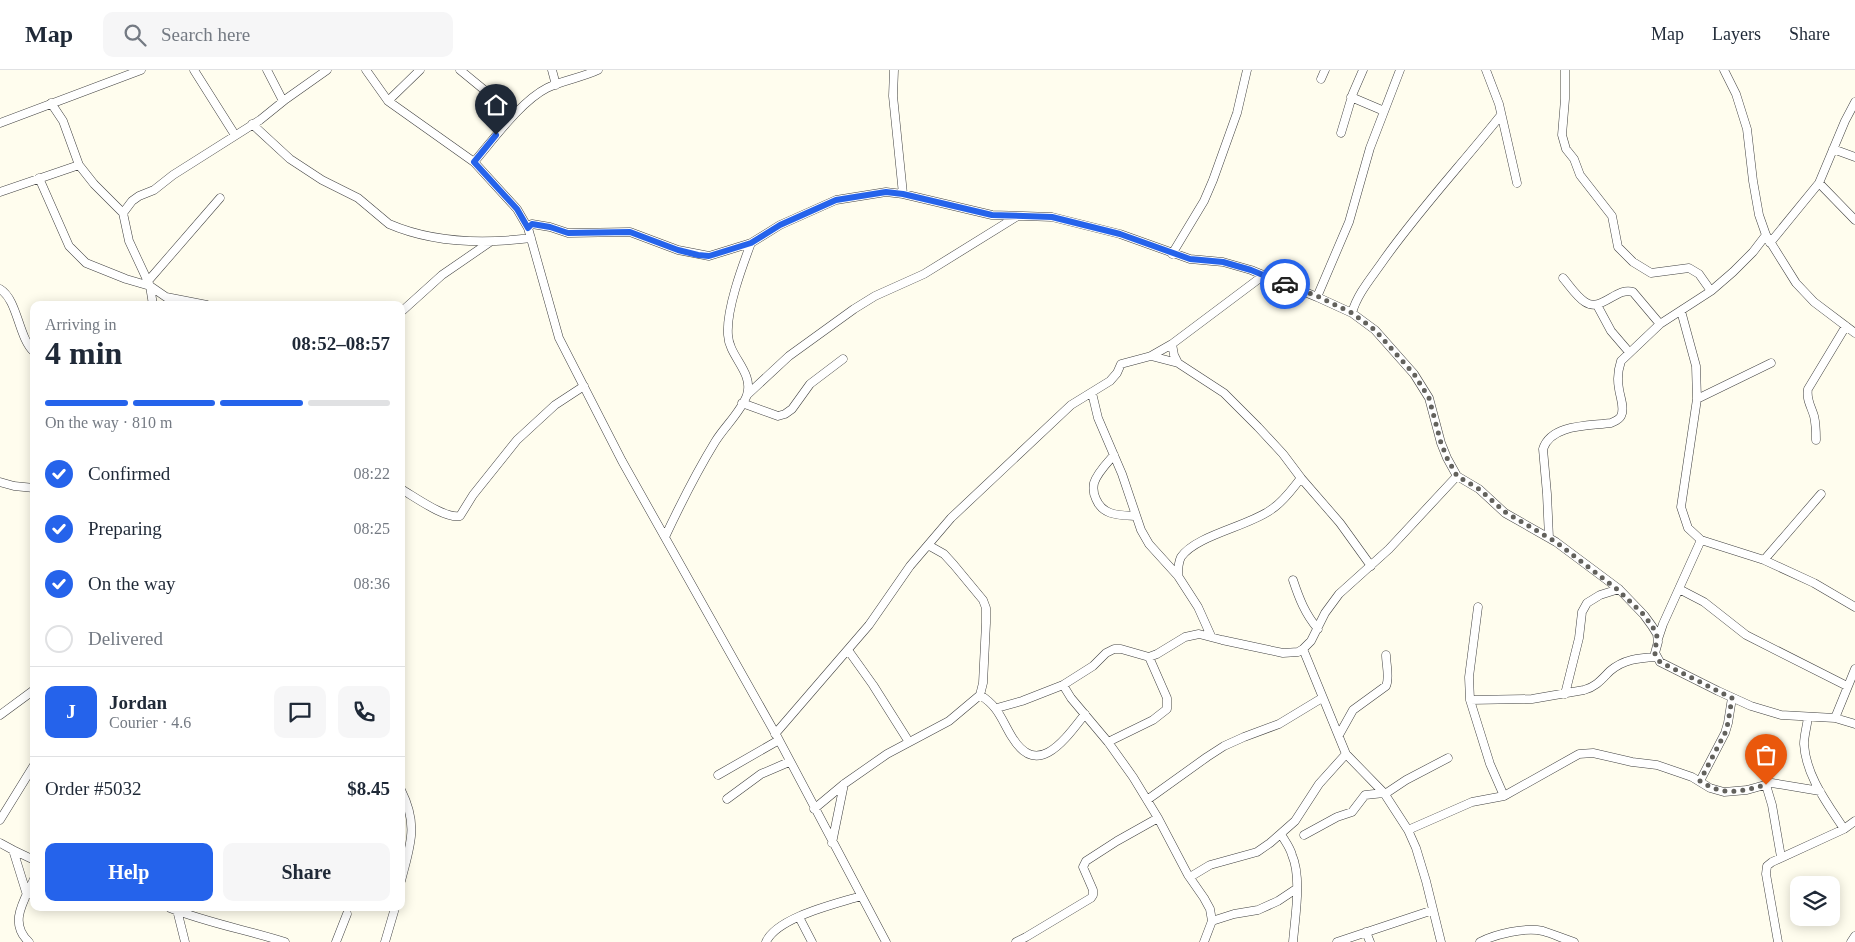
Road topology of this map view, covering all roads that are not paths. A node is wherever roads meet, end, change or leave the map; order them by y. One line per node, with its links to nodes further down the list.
1 (141, 70): 24 (street)
2 (194, 70): 31 (street)
3 (267, 70): 21 (street)
4 (327, 70): 21 (street)
5 (366, 70): 22 (street)
6 (420, 70): 22 (street)
7 (460, 70): 27 (street)
8 (552, 70): 19 (street)
9 (598, 70): 19 (street)
10 (894, 70): 40 (street)
11 (1247, 70): 51 (street)
12 (1325, 70): 18 (street)
13 (1364, 70): 20 (street)
14 (1400, 70): 25 (street)
15 (1486, 70): 26 (street)
16 (1565, 70): 56 (street)
17 (1724, 70): 46 (street)
18 (1321, 79)
19 (556, 85): 27 (street)
20 (1351, 97): 25 (street); 30 (street)
21 (283, 101): 29 (street)
22 (388, 101): 34 (street)
23 (1855, 102): 32 (street)
24 (51, 103): 28 (street); 35 (street)
25 (1384, 111): 57 (street)
26 (1502, 115): 37 (street); 63 (street)
27 (510, 119): 34 (street)
28 (0, 123)
29 (252, 124): 31 (street); 48 (street)
30 (1341, 133)
31 (235, 135): 42 (street)
32 (1833, 149): 33 (street); 38 (street)
33 (1855, 157)
34 (474, 162): 45 (street)
35 (79, 164): 36 (street); 42 (street)
36 (40, 178): 39 (street); 54 (street)
37 (1517, 183)
38 (1819, 183): 44 (street); 50 (street)
39 (0, 192)
40 (903, 194): 43 (street); 49 (street)
41 (220, 198): 54 (street)
42 (123, 212): 54 (street)
43 (1016, 217): 51 (street); 76 (street)
44 (1855, 220)
45 (528, 228): 47 (street); 49 (street)
46 (1766, 235): 50 (street); 56 (street)
47 (531, 238): 48 (street); 74 (street)
48 (490, 242): 61 (street)
49 (751, 243): 76 (street)
50 (1770, 243): 65 (street)
51 (1172, 254): 52 (street)
52 (1264, 275): 57 (street); 67 (street)
53 (1563, 278): 60 (street)
54 (149, 283): 58 (street); 59 (street)
55 (0, 289): 68 (street)
56 (1711, 291): 62 (street)
57 (1317, 296): 63 (street)
58 (152, 301)
59 (186, 301)
60 (1597, 305): 64 (street); 69 (street)
61 (405, 308)
62 (1682, 311): 64 (street); 77 (street)
63 (1352, 313): 81 (street)
64 (1660, 324): 69 (street)
65 (1846, 326): 66 (street); 79 (street)
66 (1855, 333)
67 (1172, 344): 70 (street); 72 (street)
68 (30, 347)
69 (1629, 352): 89 (street)
70 (1150, 356): 72 (street); 75 (street)
71 (843, 359): 78 (street)
72 (1178, 363): 82 (street)
73 (1771, 363): 77 (street)
74 (584, 386): 85 (street); 88 (street)
75 (1092, 393): 80 (street); 91 (street)
76 (747, 395): 78 (street)
77 (1697, 399): 90 (street)
78 (742, 403): 88 (street)
79 (1816, 440)
80 (1114, 455): 87 (street); 87 (street)
81 (1457, 476): 89 (street); 93 (street)
82 (1301, 478): 93 (street); 94 (street)
83 (0, 482): 84 (street)
84 (30, 488)
85 (405, 491)
86 (1821, 494): 92 (street)
87 (1136, 516): 94 (street)
88 (665, 537): 124 (street)
89 (1548, 538): 97 (street)
90 (1701, 540): 92 (street); 96 (street)
91 (928, 545): 104 (street); 112 (street)
92 (1764, 560): 99 (street)
93 (1371, 566): 100 (street)
94 (1178, 576): 101 (street)
95 (1293, 580): 100 (street)
96 (1679, 589): 102 (street); 110 (street)
97 (1618, 590): 102 (street); 113 (street)
98 (1478, 607): 116 (street)
99 (1855, 607)
100 (1318, 629): 103 (street)
101 (1210, 636): 103 (street); 106 (street)
102 (1658, 642): 107 (street)
103 (1303, 649): 114 (street)
104 (848, 650): 124 (street); 125 (street)
105 (1386, 655): 123 (street)
106 (1148, 657): 109 (street); 126 (street)
107 (1656, 657): 113 (street); 115 (street)
108 (1855, 668): 110 (street)
109 (1063, 685): 117 (street); 118 (street)
110 (1847, 686): 121 (street)
111 (30, 693): 119 (street)
112 (980, 694): 117 (street); 125 (street)
113 (1565, 694): 116 (street)
114 (1322, 698): 123 (street); 140 (street)
115 (1732, 698): 120 (street); 132 (street)
116 (1470, 700): 137 (street)
117 (997, 708): 118 (street)
118 (1085, 714): 126 (street)
119 (0, 715)
120 (1808, 717): 121 (street); 135 (street)
121 (1835, 718): 122 (street)
122 (1855, 724)
123 (1339, 735): 127 (street)
124 (777, 737): 129 (street); 131 (street)
125 (909, 742): 133 (street)
126 (1108, 742): 140 (street)
127 (1346, 754): 136 (street); 149 (street)
128 (1448, 758): 136 (street)
129 (789, 762): 139 (street); 142 (street)
130 (30, 772): 143 (street)
131 (718, 775)
132 (1700, 781): 134 (street); 137 (street)
133 (844, 784): 142 (street); 152 (street)
134 (1766, 785): 135 (street); 154 (street)
135 (1820, 791): 147 (street)
136 (1385, 794): 148 (street); 150 (street)
137 (1504, 796): 148 (street)
138 (405, 799): 156 (street)
139 (728, 799)
140 (1147, 800): 144 (street)
141 (0, 802): 143 (street)
142 (814, 809): 152 (street)
143 (6, 811): 145 (street)
144 (1158, 818): 157 (street); 171 (street)
145 (0, 820)
146 (1855, 823): 147 (street)
147 (1844, 829): 154 (street)
148 (1408, 830): 162 (street)
149 (1281, 834): 157 (street); 159 (street)
150 (1304, 835)
151 (0, 842): 153 (street)
152 (832, 842): 161 (street)
153 (12, 850): 155 (street); 160 (street)
154 (1781, 857): 188 (street)
155 (30, 858)
156 (405, 867)
157 (1190, 877): 168 (street)
158 (30, 888): 160 (street)
159 (1296, 889): 168 (street); 182 (street)
160 (27, 895): 172 (street)
161 (861, 896): 167 (street); 179 (street)
162 (1433, 910): 169 (street); 185 (street)
163 (177, 911): 173 (street)
164 (182, 911): 174 (street)
165 (394, 911): 176 (street)
166 (347, 914): 175 (street)
167 (799, 917): 177 (street); 178 (street)
168 (1212, 921): 181 (street)
169 (1366, 932): 183 (street); 184 (street)
170 (1855, 936): 189 (street)
171 (1028, 940): 180 (street)
172 (30, 942)
173 (185, 942)
174 (285, 942)
175 (336, 942)
176 (385, 942)
177 (766, 942)
178 (812, 942)
179 (886, 942)
180 (1016, 942)
181 (1204, 942)
182 (1293, 942)
183 (1337, 942)
184 (1370, 942)
185 (1441, 942)
186 (1480, 942): 187 (street)
187 (1574, 942)
188 (1778, 942)
189 (1851, 942)

